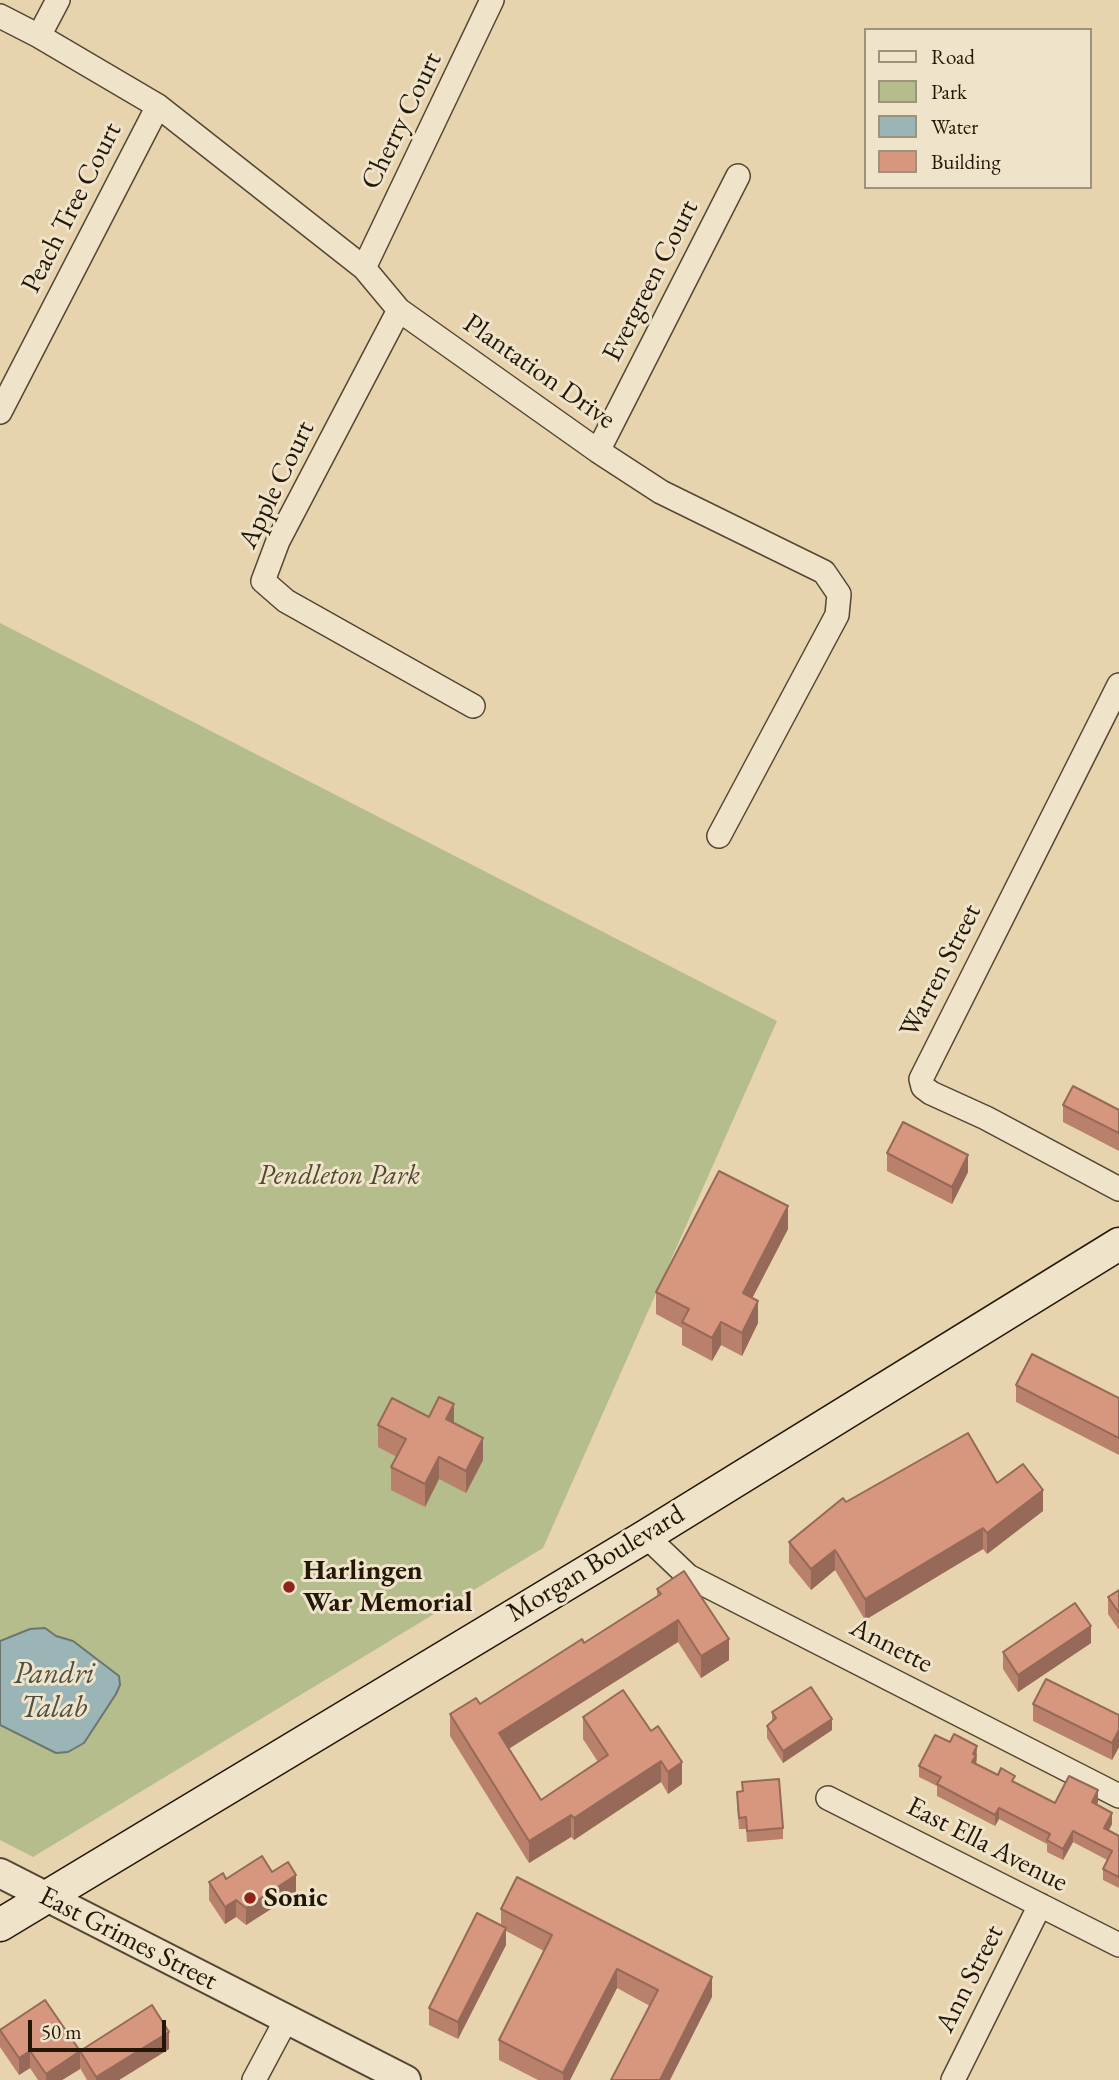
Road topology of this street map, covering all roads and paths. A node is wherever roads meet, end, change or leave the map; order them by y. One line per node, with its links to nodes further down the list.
1 (58, 0): 4 (street)
2 (492, 0): 7 (street, Cherry Court)
3 (0, 16): 4 (street, Plantation Drive)
4 (39, 36): 5 (street, Plantation Drive)
5 (158, 106): 7 (street, Plantation Drive); 9 (street, Peach Tree Court)
6 (738, 176): 10 (street, Evergreen Court)
7 (364, 268): 8 (street, Plantation Drive)
8 (399, 310): 10 (street, Plantation Drive); 12 (street, Apple Court)
9 (0, 412)
10 (598, 450): 14 (street, Plantation Drive)
11 (1119, 685): 13 (street, Warren Street)
12 (473, 706)
13 (1111, 723): 15 (street, Warren Street)
14 (719, 836)
15 (1119, 1189)
16 (1119, 1244): 17 (main road, Morgan Boulevard)
17 (646, 1536): 18 (street, Annette); 21 (main road, Morgan Boulevard)
18 (1119, 1796)
19 (828, 1798): 22 (street, East Ella Avenue)
20 (0, 1873): 21 (street, East Grimes Street)
21 (46, 1897): 23 (main road, Morgan Boulevard); 25 (street, East Grimes Street)
22 (1040, 1905): 24 (street, East Ella Avenue); 28 (street, Ann Street)
23 (0, 1925)
24 (1119, 1945)
25 (286, 2020): 26 (street); 27 (street, East Grimes Street)
26 (254, 2080)
27 (406, 2080)
28 (953, 2080)

